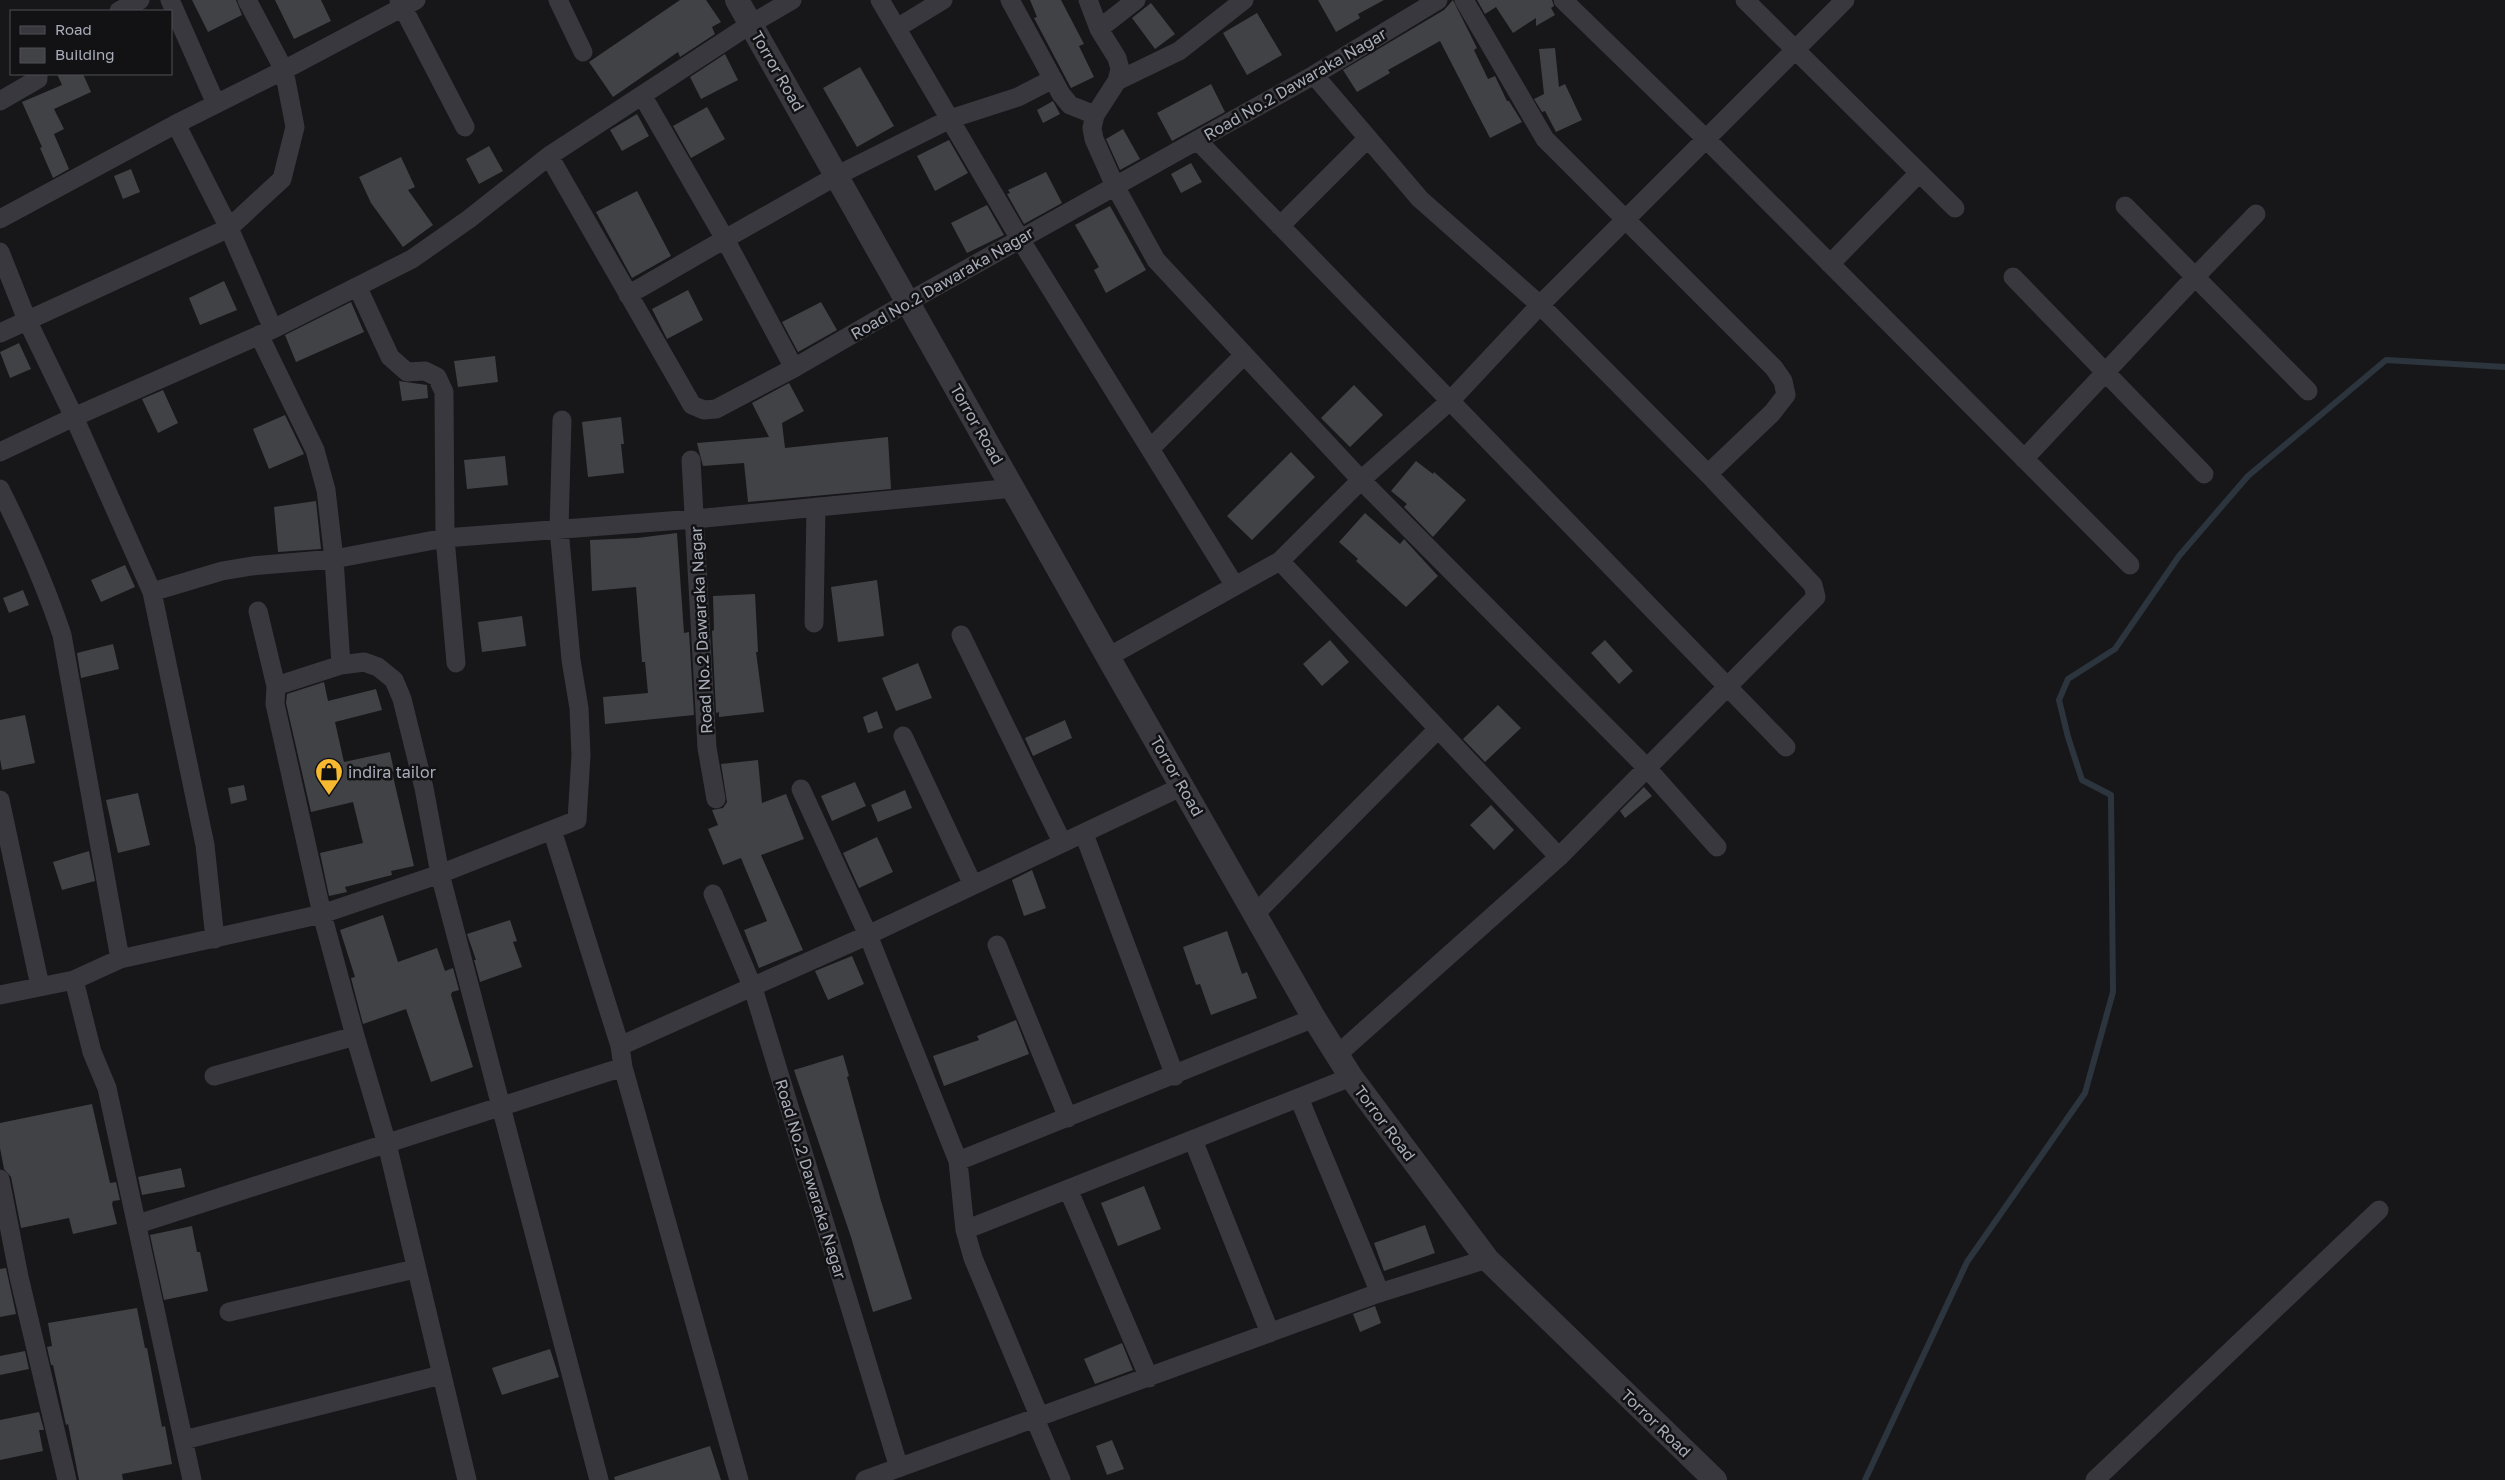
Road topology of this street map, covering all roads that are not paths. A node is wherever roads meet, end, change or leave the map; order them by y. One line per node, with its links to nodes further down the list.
1 (140, 0): 19 (street)
2 (170, 0): 32 (street)
3 (247, 0): 25 (street)
4 (558, 0): 24 (street)
5 (737, 0): 20 (street, Torror Road)
6 (792, 0): 20 (street)
7 (880, 0): 21 (street)
8 (943, 0): 21 (street)
9 (1010, 0): 28 (street)
10 (1088, 0): 22 (street)
11 (1136, 0): 22 (street)
12 (1244, 0): 29 (street)
13 (1438, 0): 27 (street, Road No.2 Dawaraka Nagar)
14 (1464, 0): 48 (street)
15 (1563, 0): 38 (street)
16 (1745, 0): 23 (street)
17 (1846, 0): 23 (street)
18 (406, 2): 25 (street); 36 (street)
19 (120, 10)
20 (751, 24): 30 (street); 42 (street, Torror Road)
21 (896, 28): 34 (street)
22 (1099, 29): 29 (street)
23 (1795, 49): 38 (street); 41 (street)
24 (583, 52)
25 (284, 70): 32 (street); 50 (street)
26 (38, 75): 31 (street)
27 (1314, 75): 37 (street); 39 (street, Road No.2 Dawaraka Nagar)
28 (1052, 79): 33 (street); 34 (street)
29 (1117, 81): 33 (street)
30 (642, 96): 40 (street); 52 (street)
31 (0, 101)
32 (216, 104): 35 (street)
33 (1096, 115): 43 (street)
34 (950, 120): 42 (street); 51 (street)
35 (176, 124): 47 (street); 50 (street)
36 (465, 127)
37 (1368, 138): 49 (street); 60 (street)
38 (1706, 139): 48 (street); 54 (street)
39 (1197, 140): 43 (street, Road No.2 Dawaraka Nagar); 49 (street)
40 (549, 156): 57 (street); 58 (street, Road No.2 Dawaraka Nagar)
41 (1920, 173): 45 (street); 54 (street)
42 (838, 175): 52 (street); 59 (street, Torror Road)
43 (1115, 186): 51 (street, Road No.2 Dawaraka Nagar); 64 (street)
44 (2125, 206): 55 (street)
45 (1955, 208)
46 (2256, 214): 55 (street)
47 (0, 219)
48 (1628, 220): 60 (street); 75 (street)
49 (1280, 226): 68 (street)
50 (229, 228): 61 (street); 62 (street)
51 (1020, 239): 59 (street, Road No.2 Dawaraka Nagar); 71 (street)
52 (724, 240): 58 (street); 65 (street)
53 (0, 252): 61 (street)
54 (1830, 264): 73 (street)
55 (2196, 276): 66 (street); 67 (street)
56 (2013, 277): 66 (street)
57 (358, 288): 62 (street); 83 (street)
58 (628, 294): 65 (street, Road No.2 Dawaraka Nagar)
59 (908, 302): 65 (street, Road No.2 Dawaraka Nagar); 78 (street, Torror Road)
60 (1540, 305): 68 (street); 75 (street)
61 (27, 320): 63 (street); 69 (street)
62 (266, 332): 69 (street); 84 (street)
63 (0, 333)
64 (1244, 355): 71 (street); 77 (street)
65 (794, 368)
66 (2105, 374): 73 (street); 76 (street)
67 (2308, 391)
68 (1451, 400): 77 (street); 96 (street)
69 (74, 417): 72 (street); 88 (street)
70 (562, 420): 82 (street)
71 (1151, 448): 87 (street)
72 (0, 452)
73 (2024, 459): 86 (street)
74 (691, 460): 81 (street, Road No.2 Dawaraka Nagar)
75 (1708, 474): 96 (street)
76 (2204, 474)
77 (1361, 480): 85 (street); 100 (street)
78 (1014, 488): 80 (street); 92 (street, Torror Road)
79 (0, 489): 118 (street)
80 (816, 507): 81 (street); 90 (street)
81 (695, 519): 82 (street); 103 (street, Road No.2 Dawaraka Nagar)
82 (559, 529): 83 (street); 105 (street)
83 (445, 538): 84 (street); 93 (street)
84 (334, 559): 88 (street); 94 (street)
85 (1280, 561): 87 (street); 97 (street)
86 (2130, 565)
87 (1235, 586): 92 (street)
88 (152, 592): 116 (street)
89 (258, 611): 95 (street)
90 (814, 622)
91 (962, 635): 107 (street)
92 (1108, 657): 101 (street, Torror Road)
93 (456, 663)
94 (341, 665): 95 (street); 110 (street)
95 (276, 686): 113 (street)
96 (1727, 686): 99 (street); 100 (street)
97 (1438, 729): 109 (street); 114 (street)
98 (903, 736): 111 (street)
99 (1786, 747)
100 (1646, 767): 108 (street); 109 (street)
101 (1183, 786): 106 (street); 114 (street, Torror Road)
102 (801, 789): 115 (street)
103 (716, 799)
104 (0, 800): 120 (street)
105 (552, 830): 110 (street); 125 (street)
106 (1084, 834): 107 (street); 129 (street)
107 (1062, 842): 111 (street)
108 (1717, 847)
109 (1559, 857): 126 (street)
110 (440, 874): 113 (street); 132 (street)
111 (973, 886): 115 (street)
112 (713, 894): 121 (street, Road No.2 Dawaraka Nagar)
113 (322, 914): 116 (street); 124 (street)
114 (1255, 914): 123 (street, Torror Road)
115 (868, 935): 121 (street); 136 (street)
116 (215, 939): 118 (street)
117 (997, 945): 133 (street)
118 (120, 959): 119 (street)
119 (74, 980): 120 (street); 140 (street)
120 (40, 986): 122 (street)
121 (753, 988): 125 (street); 151 (street, Road No.2 Dawaraka Nagar)
122 (0, 995)
123 (1314, 1018): 126 (street, Torror Road); 129 (street)
124 (355, 1036): 128 (street); 135 (street)
125 (620, 1046): 127 (street)
126 (1337, 1055): 130 (street, Torror Road)
127 (623, 1068): 132 (street); 156 (street)
128 (214, 1076)
129 (1175, 1076): 133 (street)
130 (1351, 1077): 131 (street); 142 (street, Torror Road)
131 (1299, 1098): 134 (street); 144 (street)
132 (501, 1106): 135 (street); 155 (street)
133 (1068, 1118): 136 (street)
134 (1193, 1140): 138 (street); 146 (street)
135 (387, 1144): 140 (street); 143 (street)
136 (958, 1161): 141 (street)
137 (0, 1179): 152 (street)
138 (1068, 1189): 141 (street); 148 (street)
139 (2379, 1210): 160 (street)
140 (138, 1224): 150 (street)
141 (965, 1230): 149 (street)
142 (1487, 1259): 144 (street); 159 (street, Torror Road)
143 (415, 1269): 145 (street); 147 (street)
144 (1380, 1293): 146 (street)
145 (229, 1312)
146 (1270, 1333): 148 (street)
147 (441, 1375): 150 (street); 154 (street)
148 (1149, 1378): 149 (street)
149 (1038, 1418): 151 (street); 158 (street)
150 (184, 1440): 153 (street)
151 (899, 1468): 157 (street)
152 (67, 1480)
153 (192, 1480)
154 (467, 1480)
155 (600, 1480)
156 (739, 1480)
157 (868, 1480)
158 (1061, 1480)
159 (1715, 1480)
160 (2095, 1480)

